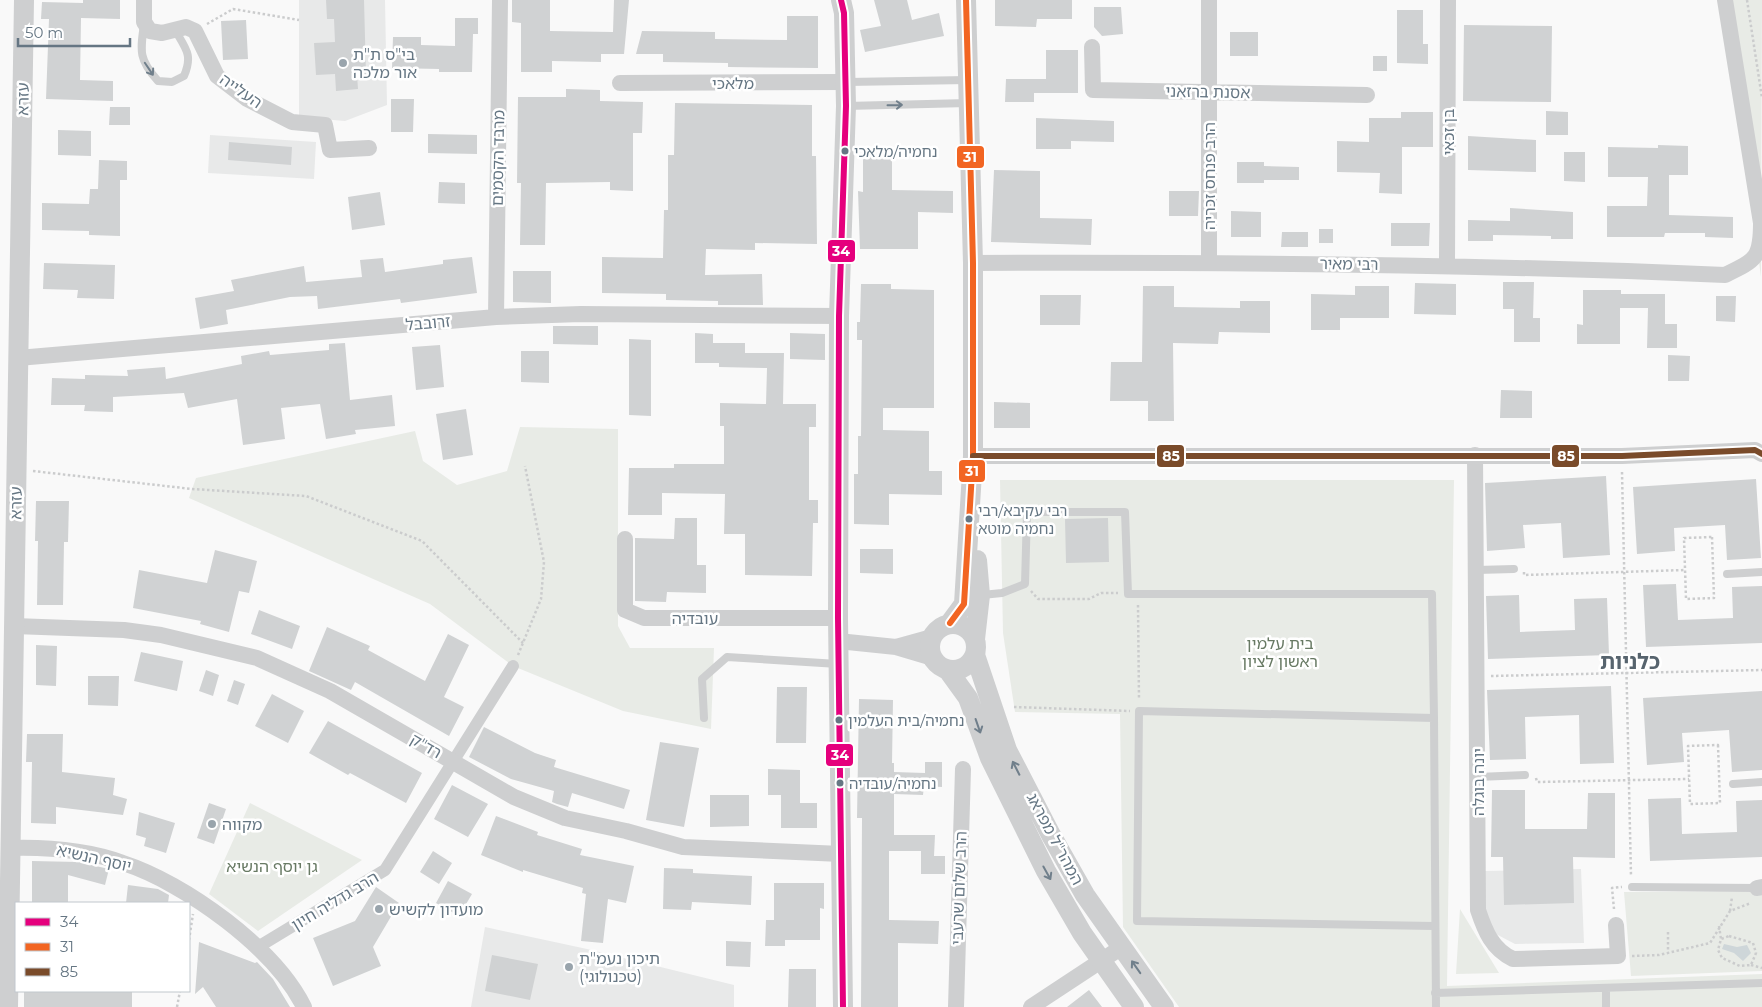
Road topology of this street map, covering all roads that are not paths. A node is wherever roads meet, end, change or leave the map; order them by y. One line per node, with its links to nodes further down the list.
1 (24, 0): 25 (street, עזרא)
2 (144, 0): 9 (street)
3 (500, 0): 24 (street, מרבד הקסמים)
4 (841, 0): 13 (street)
5 (966, 0): 12 (street)
6 (1208, 0): 15 (street, הרב פנחס זכריה)
7 (1448, 0): 22 (street, בן זכאי)
8 (1725, 0): 22 (street, רבי מאיר)
9 (144, 22): 10 (street); 10 (lane, one-way to 10)
10 (175, 30): 19 (street, העלייה)
11 (1092, 47): 15 (street, אסנת ברזאני)
12 (968, 80): 13 (lane); 17 (street)
13 (846, 82): 14 (street, מלאכי); 18 (street)
14 (620, 83)
15 (1208, 91): 16 (street, אסנת ברזאני); 20 (street, הרב פנחס זכריה)
16 (1367, 94)
17 (968, 103): 18 (lane, one-way to 17); 21 (street)
18 (846, 106): 23 (street)
19 (369, 148)
20 (1209, 262): 21 (street, רבי מאיר); 22 (street, רבי מאיר)
21 (973, 263): 27 (street)
22 (1448, 265)
23 (839, 316): 24 (street, זרובבל); 36 (street)
24 (496, 317): 25 (street, זרובבל)
25 (18, 358): 38 (street, עזרא)
26 (1758, 452): 28 (street)
27 (973, 456): 28 (street); 29 (street)
28 (1475, 456): 32 (street, יונה בוגלה)
29 (971, 480): 35 (street, המהר"ל מפראג); 37 (street)
30 (625, 539): 36 (street, עובדיה)
31 (1514, 569): 32 (lane)
32 (1477, 570): 51 (street, יונה בוגלה)
33 (1762, 572): 34 (lane)
34 (1727, 574)
35 (980, 595): 42 (street, המהר"ל מפראג); 47 (lane)
36 (838, 618): 40 (street)
37 (950, 624): 39 (street); 42 (street)
38 (14, 626): 48 (street, רד"ק); 54 (street, עזרא)
39 (932, 637): 41 (street); 43 (street)
40 (838, 641): 41 (street); 44 (street)
41 (896, 647): 43 (street)
42 (975, 647): 43 (street); 61 (street, המהר"ל מפראג, one-way to 42)
43 (940, 663): 62 (street, המהר"ל מפראג, one-way to 62)
44 (838, 664): 46 (lane); 55 (street)
45 (513, 666): 48 (street, הרב גדליה חיון)
46 (704, 718)
47 (1434, 718): 59 (lane); 59 (lane)
48 (452, 761): 55 (street, רד"ק); 60 (street, הרב גדליה חיון)
49 (963, 769): 69 (street, הרב שלום שרעבי)
50 (1525, 775): 51 (lane)
51 (1478, 777): 58 (street, יונה בוגלה)
52 (1762, 782): 53 (lane)
53 (1733, 784)
54 (11, 848): 60 (street, יוסף הנשיא); 66 (street, עזרא)
55 (841, 854): 68 (street)
56 (1632, 887): 57 (lane)
57 (1758, 892)
58 (1616, 925)
59 (1434, 926): 65 (lane)
60 (258, 947): 67 (street, יוסף הנשיא)
61 (1122, 947): 62 (street); 72 (street, המהר"ל מפראג, one-way to 61)
62 (1102, 961): 70 (street); 71 (street, המהר"ל מפראג)
63 (1762, 983): 64 (lane)
64 (1606, 988): 65 (lane); 74 (lane)
65 (1435, 993): 73 (lane)
66 (8, 1007)
67 (304, 1007)
68 (843, 1007)
69 (956, 1007)
70 (1031, 1007)
71 (1134, 1007)
72 (1164, 1007)
73 (1436, 1007)
74 (1606, 1007)

